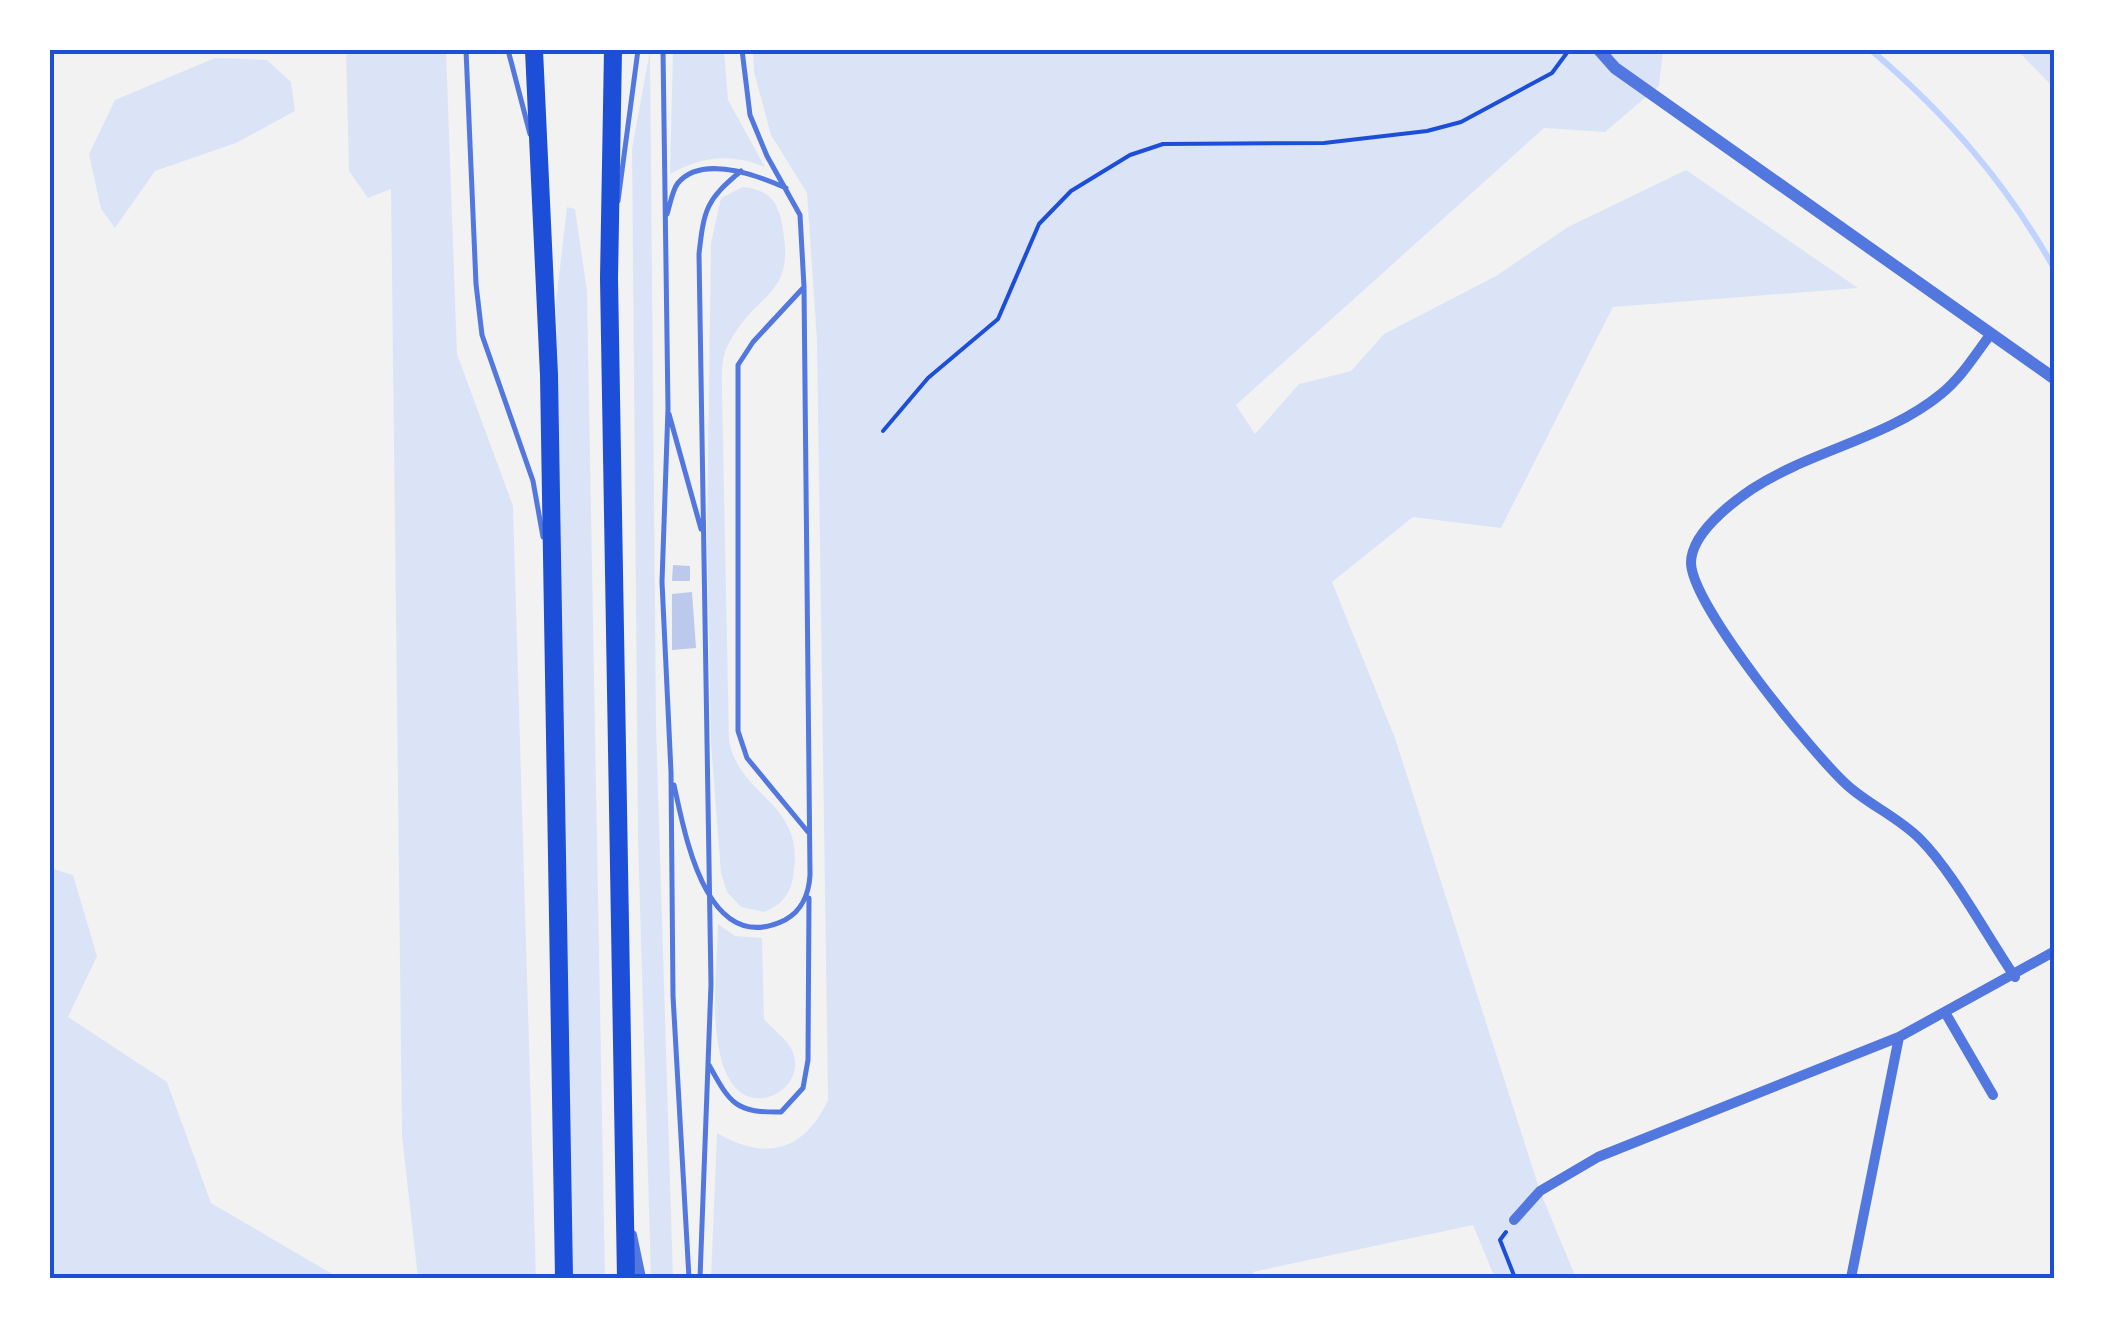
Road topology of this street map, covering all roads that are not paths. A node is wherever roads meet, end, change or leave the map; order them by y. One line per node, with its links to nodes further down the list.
1 (466, 50): 19 (lane)
2 (508, 50): 10 (lane)
3 (534, 50): 10 (highway)
4 (612, 50): 13 (highway)
5 (638, 50): 13 (lane)
6 (663, 50): 12 (lane)
7 (742, 50): 11 (lane)
8 (1598, 50): 15 (street)
9 (741, 171): 11 (lane); 12 (lane); 18 (lane)
10 (542, 178): 19 (highway)
11 (786, 188): 14 (lane)
12 (666, 217): 17 (lane)
13 (608, 278): 30 (highway)
14 (804, 287): 21 (lane); 21 (lane)
15 (1990, 335): 16 (street); 25 (street)
16 (2055, 379)
17 (668, 408): 18 (lane); 20 (lane)
18 (703, 537): 23 (lane)
19 (550, 572): 32 (highway)
20 (671, 772): 23 (lane); 35 (lane)
21 (810, 834): 22 (lane)
22 (809, 894): 23 (lane); 28 (lane)
23 (710, 898): 28 (lane)
24 (2055, 952): 25 (street)
25 (2014, 977): 26 (street)
26 (1946, 1014): 27 (street); 29 (street)
27 (1899, 1037): 31 (street); 37 (street)
28 (708, 1063): 36 (lane)
29 (1993, 1095)
30 (626, 1208): 33 (highway); 34 (street)
31 (1514, 1220)
32 (564, 1278)
33 (626, 1278)
34 (641, 1278)
35 (688, 1278)
36 (700, 1278)
37 (1850, 1278)

